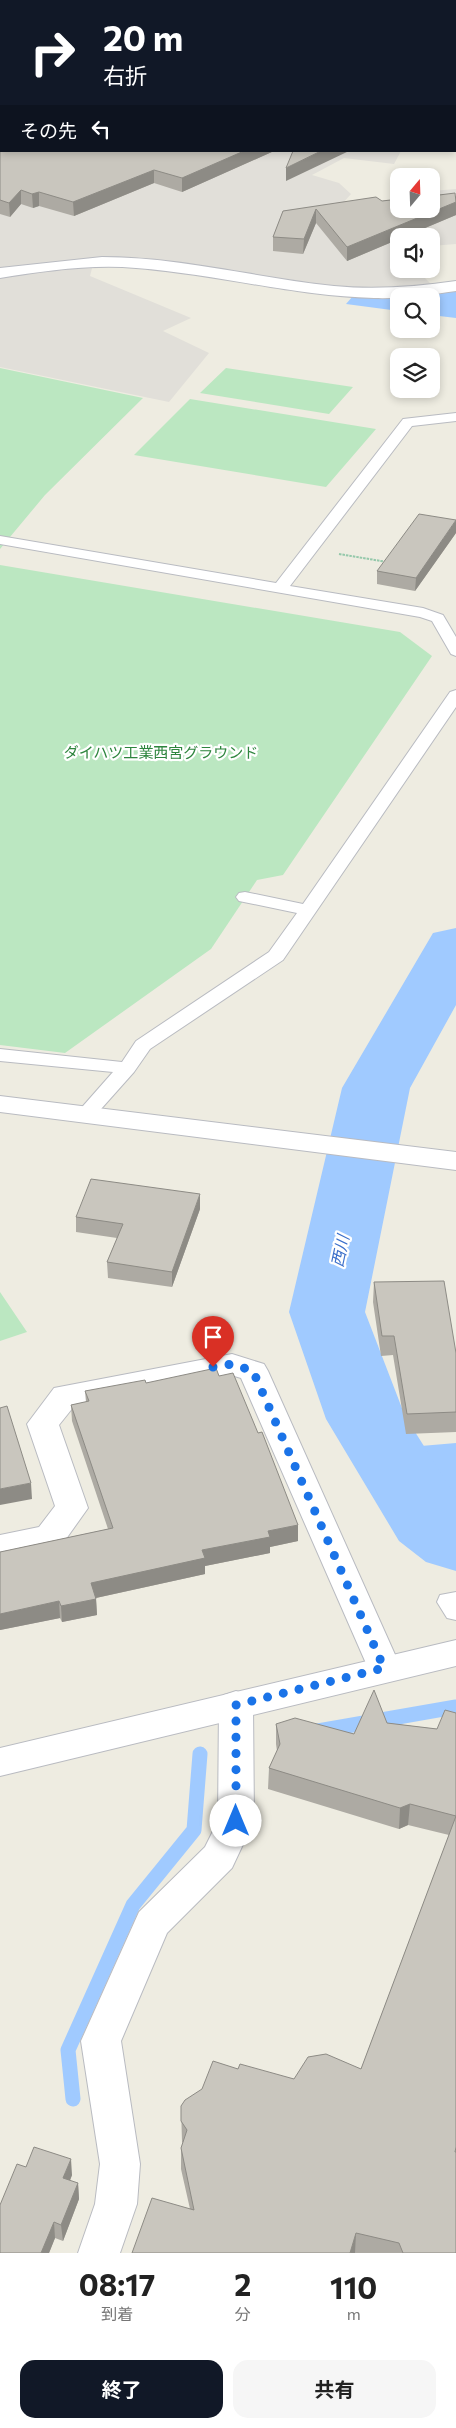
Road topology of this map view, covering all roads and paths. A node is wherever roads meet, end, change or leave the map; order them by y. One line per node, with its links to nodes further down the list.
1 (0, 273): 2 (street)
2 (456, 286)
3 (456, 417): 5 (lane)
4 (0, 540): 6 (lane)
5 (308, 549): 6 (lane); 7 (path)
6 (281, 588): 7 (lane)
7 (361, 602): 8 (lane)
8 (456, 651)
9 (456, 695): 11 (lane)
10 (245, 897): 11 (lane)
11 (307, 910): 13 (lane)
12 (0, 1055): 13 (lane)
13 (127, 1068): 15 (lane)
14 (0, 1104): 15 (street)
15 (86, 1114): 16 (street)
16 (456, 1161)
17 (0, 1547): 21 (street)
18 (456, 1600): 19 (lane)
19 (456, 1611)
20 (456, 1653): 21 (street)
21 (384, 1668): 22 (street)
22 (236, 1705): 23 (street); 24 (street)
23 (0, 1762)
24 (99, 2253)

